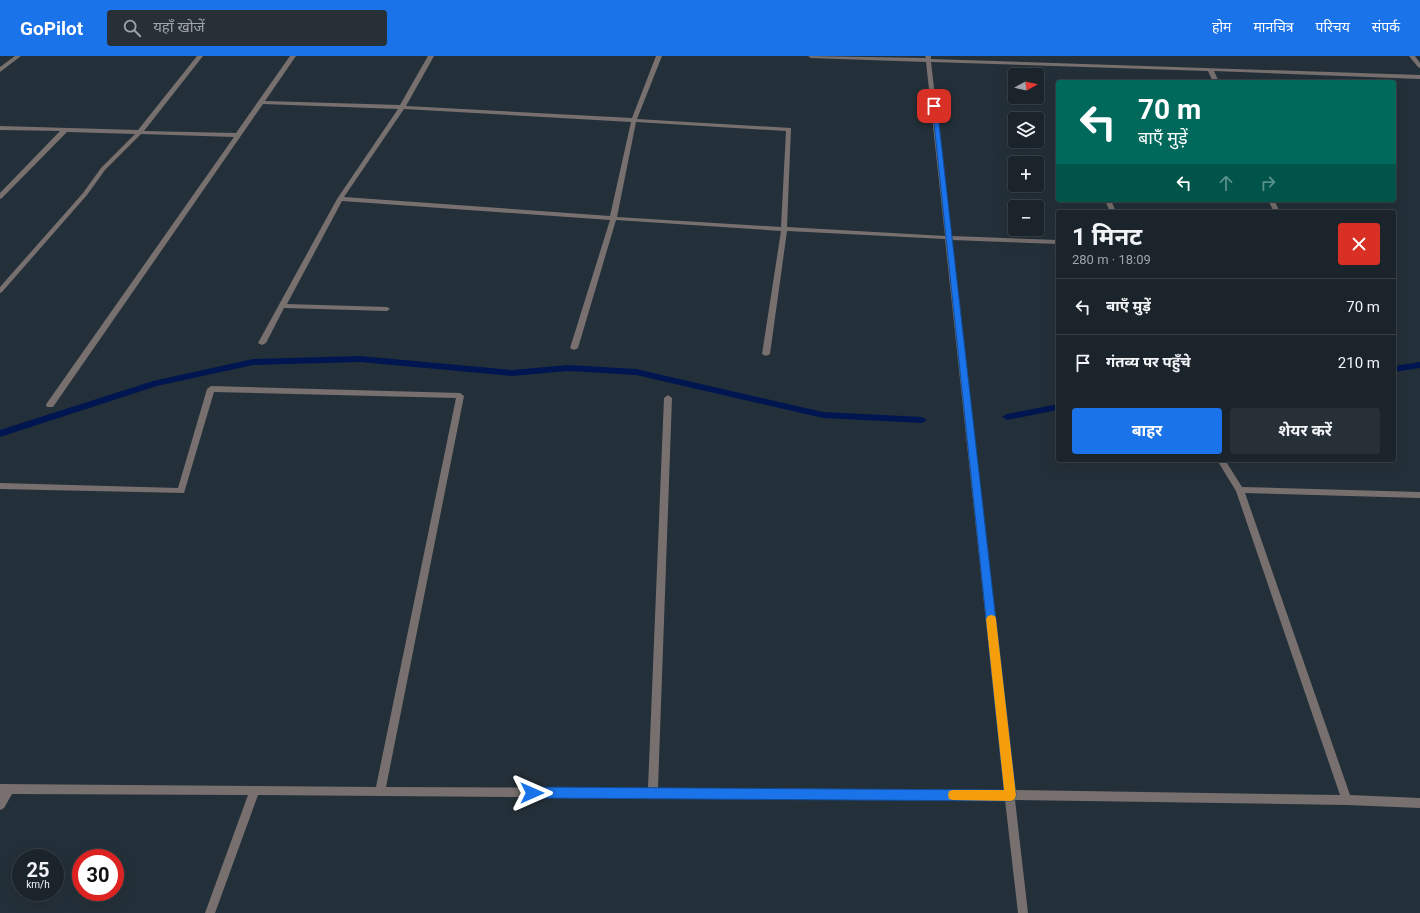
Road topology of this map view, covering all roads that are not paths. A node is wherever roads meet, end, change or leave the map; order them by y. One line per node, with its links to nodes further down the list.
1 (18, 56): 10 (street)
2 (200, 56): 19 (street)
3 (293, 56): 14 (street)
4 (431, 56): 15 (street)
5 (659, 56): 16 (street)
6 (811, 56): 8 (street)
7 (1412, 56): 9 (street)
8 (929, 59): 11 (street); 25 (street)
9 (1420, 66)
10 (0, 70)
11 (1211, 71): 12 (street); 13 (street)
12 (1420, 78)
13 (1215, 80)
14 (260, 102): 15 (street); 20 (street)
15 (402, 106): 16 (street); 22 (street)
16 (634, 120): 23 (street); 24 (street)
17 (0, 128): 18 (street)
18 (66, 129): 19 (street); 21 (street)
19 (139, 133): 20 (street); 27 (street)
20 (238, 135): 34 (street)
21 (0, 197)
22 (340, 199): 23 (street); 28 (street)
23 (612, 219): 24 (street); 31 (street)
24 (784, 229): 25 (street); 32 (street)
25 (949, 238): 26 (street); 43 (street)
26 (1056, 242)
27 (0, 291)
28 (282, 306): 29 (street); 30 (street)
29 (387, 309)
30 (262, 343)
31 (574, 348)
32 (766, 354)
33 (668, 398): 42 (street)
34 (50, 405)
35 (1222, 462): 37 (street)
36 (0, 486): 41 (street)
37 (1240, 490): 38 (street); 44 (street)
38 (1420, 496)
39 (5, 789): 40 (street); 46 (street)
40 (255, 791): 41 (street); 47 (street)
41 (380, 792): 42 (street)
42 (653, 794): 43 (street)
43 (1011, 795): 44 (street); 48 (street)
44 (1347, 800): 45 (street)
45 (1420, 803)
46 (0, 805)
47 (210, 913)
48 (1023, 913)

